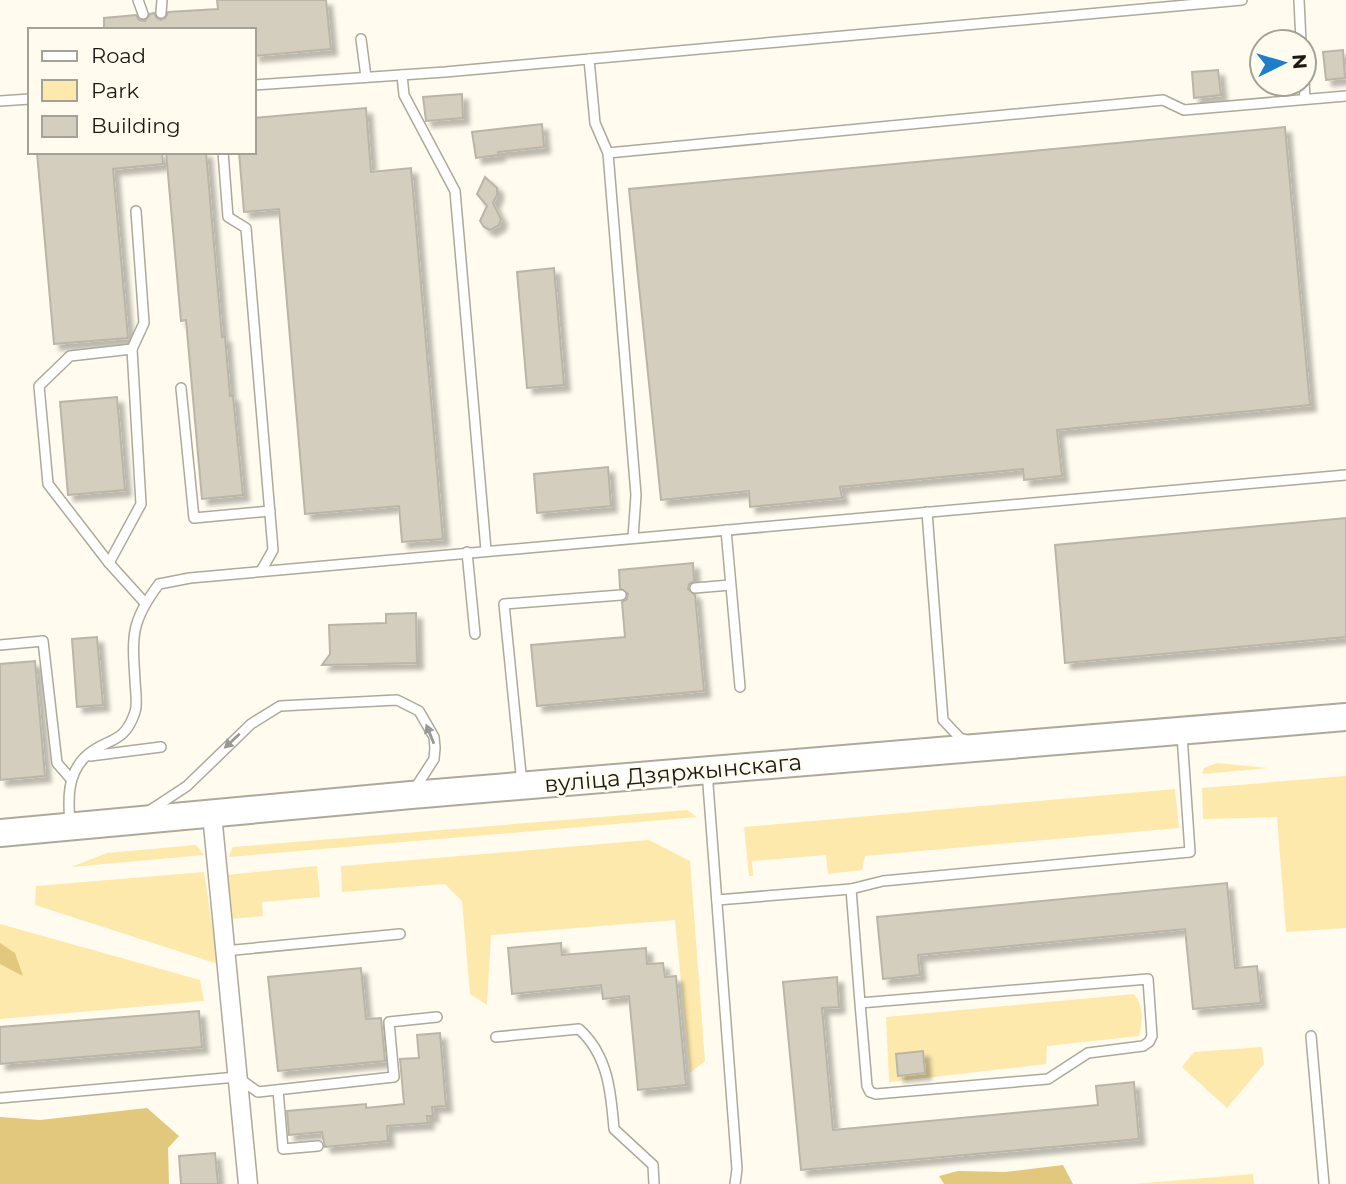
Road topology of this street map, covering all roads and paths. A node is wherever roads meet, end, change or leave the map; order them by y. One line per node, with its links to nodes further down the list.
1 (138, 0): 6 (lane)
2 (162, 0): 5 (lane)
3 (1242, 0): 9 (lane)
4 (1299, 0): 7 (lane)
5 (162, 13)
6 (143, 14)
7 (1300, 28)
8 (361, 38): 11 (lane)
9 (589, 59): 10 (lane); 17 (lane)
10 (402, 75): 11 (lane); 27 (lane)
11 (366, 77): 12 (lane)
12 (256, 85)
13 (1346, 96): 15 (lane)
14 (28, 99): 16 (lane)
15 (1305, 99): 17 (lane)
16 (0, 102)
17 (608, 153): 26 (lane)
18 (223, 154): 23 (lane)
19 (136, 211): 20 (lane)
20 (132, 349): 29 (lane); 29 (lane)
21 (181, 388): 23 (lane)
22 (1346, 475): 24 (lane)
23 (270, 510): 30 (lane)
24 (927, 512): 25 (lane); 40 (lane)
25 (726, 530): 26 (lane); 31 (lane)
26 (632, 538): 27 (lane)
27 (486, 551): 28 (lane)
28 (467, 552): 30 (lane); 35 (lane)
29 (109, 563): 34 (lane)
30 (261, 571): 34 (lane)
31 (730, 585): 32 (lane); 37 (lane)
32 (695, 588)
33 (621, 595): 45 (lane)
34 (145, 603): 42 (lane)
35 (475, 634)
36 (0, 645): 44 (lane)
37 (740, 687)
38 (1346, 717): 39 (main road, вуліца Дзяржынскага)
39 (1182, 730): 40 (main road, вуліца Дзяржынскага); 51 (lane)
40 (992, 746): 43 (main road, вуліца Дзяржынскага)
41 (161, 747): 42 (lane)
42 (85, 757): 44 (lane)
43 (707, 769): 45 (main road, вуліца Дзяржынскага); 52 (lane)
44 (71, 779): 49 (lane)
45 (522, 785): 46 (main road, вуліца Дзяржынскага)
46 (411, 795): 47 (main road, вуліца Дзяржынскага); 48 (lane, one-way to 48)
47 (212, 814): 48 (main road, вуліца Дзяржынскага); 54 (street)
48 (134, 821): 49 (main road, вуліца Дзяржынскага)
49 (71, 826): 50 (main road, вуліца Дзяржынскага)
50 (0, 833)
51 (850, 889): 52 (lane); 55 (lane)
52 (717, 900): 65 (lane)
53 (400, 934): 54 (lane)
54 (224, 951): 59 (street)
55 (860, 1003): 55 (lane)
56 (437, 1017): 60 (lane)
57 (1311, 1036): 66 (lane)
58 (496, 1037): 64 (lane)
59 (237, 1077): 60 (lane); 61 (lane); 63 (street)
60 (278, 1090): 62 (lane)
61 (0, 1098)
62 (318, 1146)
63 (248, 1184)
64 (654, 1184)
65 (735, 1184)
66 (1324, 1184)

